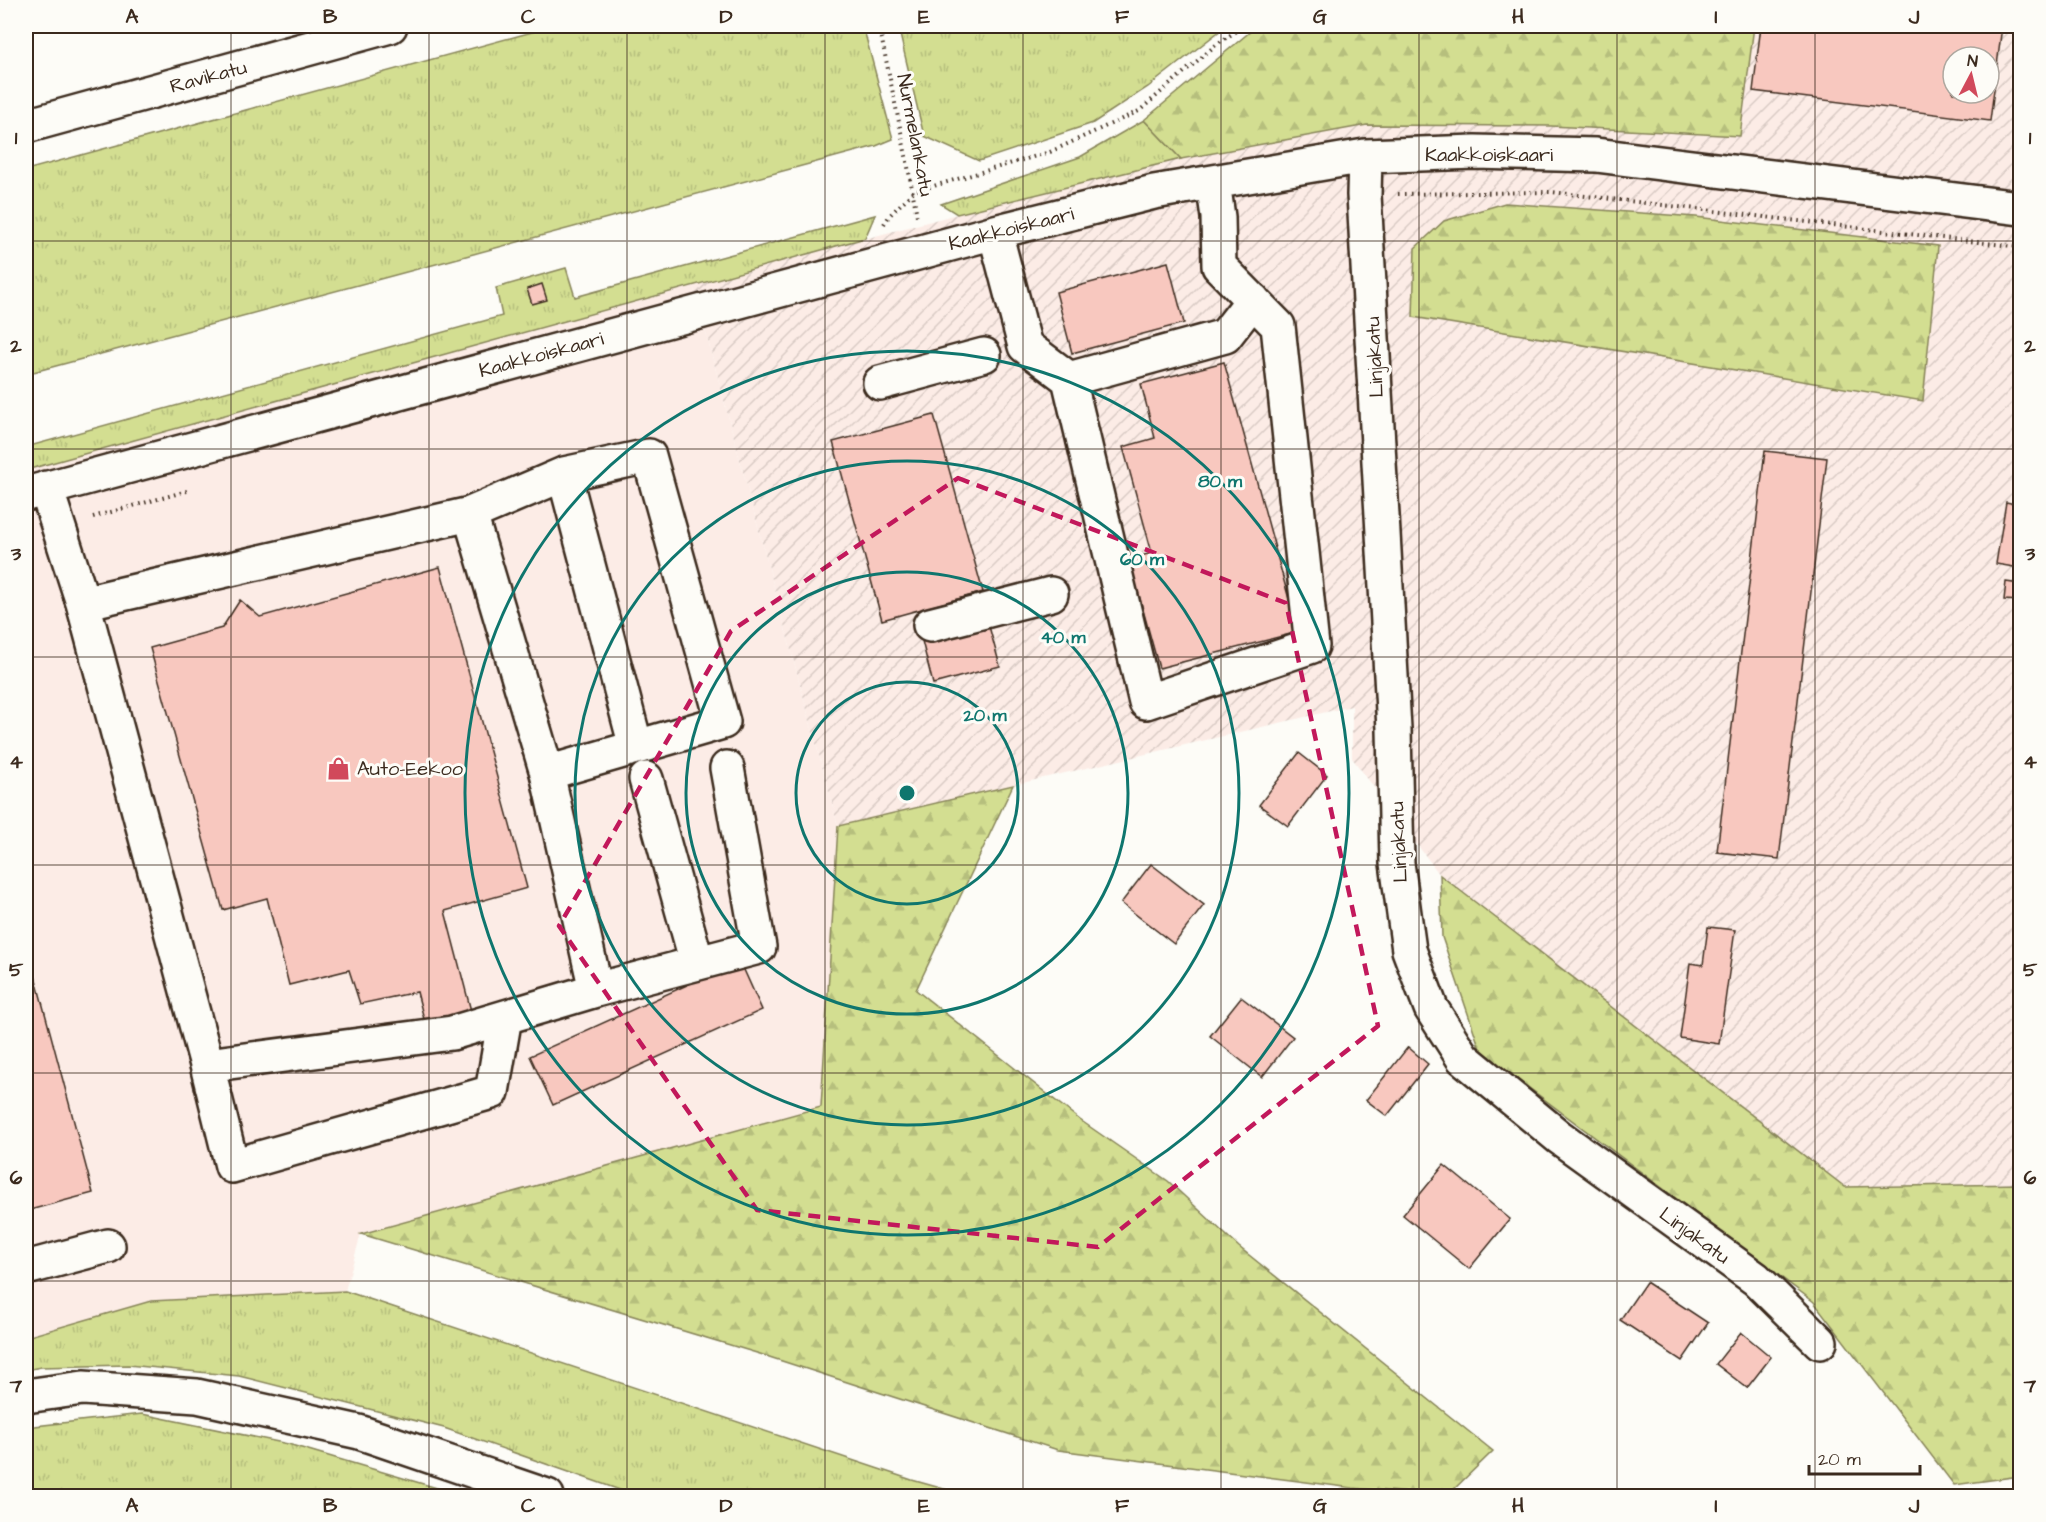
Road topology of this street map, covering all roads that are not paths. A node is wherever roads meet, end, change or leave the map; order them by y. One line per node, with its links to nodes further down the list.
1 (390, 26): 2 (main road, Ravikatu)
2 (26, 126)
3 (1365, 156): 4 (main road, Kaakkoiskaari); 5 (main road, Kaakkoiskaari); 27 (main road, Linjakatu)
4 (1214, 182): 6 (main road, Kaakkoiskaari); 7 (main road)
5 (2020, 208)
6 (995, 232): 9 (main road); 12 (main road, Kaakkoiskaari)
7 (1253, 300): 9 (main road); 9 (main road)
8 (984, 355): 10 (main road)
9 (1069, 379)
10 (880, 383)
11 (564, 474): 13 (main road); 17 (main road); 17 (main road)
12 (36, 491): 15 (main road)
13 (470, 514): 15 (main road); 19 (main road)
14 (1051, 594): 16 (main road)
15 (83, 603): 24 (main road)
16 (930, 625)
17 (636, 747): 19 (main road)
18 (728, 768): 21 (main road)
19 (547, 773): 22 (main road)
20 (646, 779): 21 (main road)
21 (697, 963): 22 (main road)
22 (596, 990): 23 (main road)
23 (505, 1017): 24 (main road); 24 (main road)
24 (207, 1065)
25 (108, 1246): 26 (main road)
26 (26, 1268)
27 (1820, 1342)
28 (26, 1396): 29 (main road)
29 (548, 1497)

